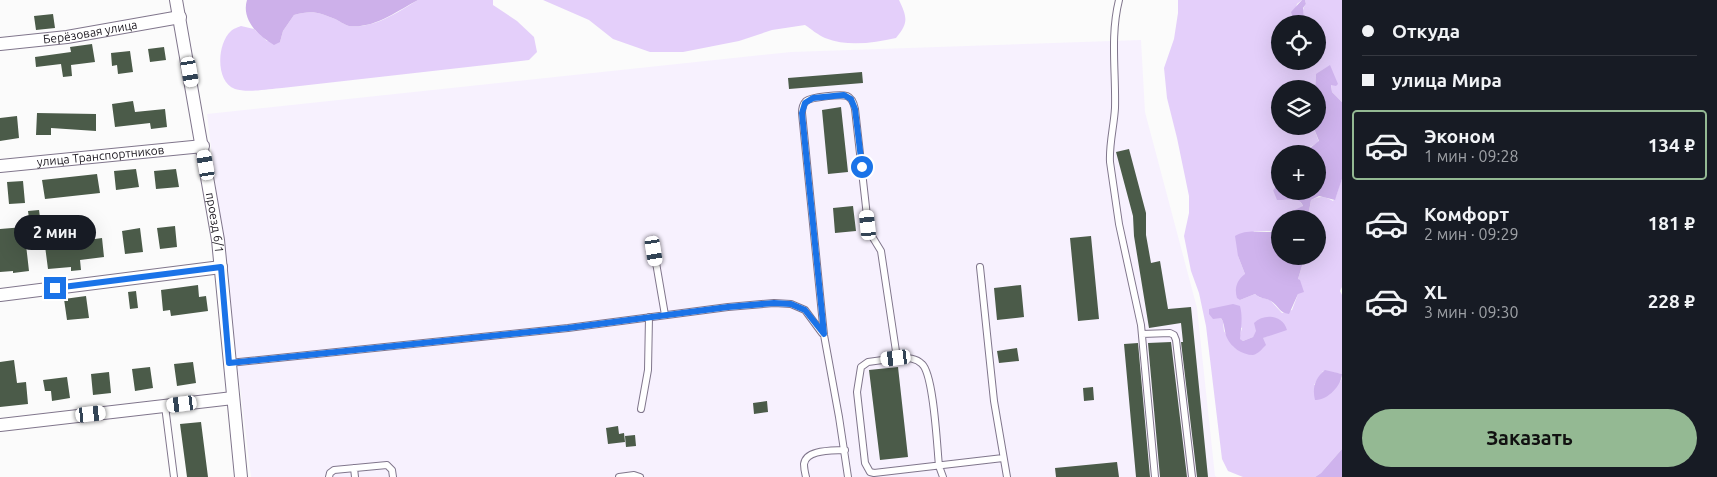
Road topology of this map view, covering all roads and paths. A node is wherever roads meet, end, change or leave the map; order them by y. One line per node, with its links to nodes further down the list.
1 (176, 0): 3 (street, проезд 6/1)
2 (1119, 0): 14 (lane)
3 (180, 17): 4 (street, Берёзовая улица); 5 (street, проезд 6/1)
4 (0, 44)
5 (203, 146): 6 (street, улица Транспортников); 8 (street, проезд 6/1)
6 (0, 166)
7 (654, 251): 11 (lane)
8 (221, 267): 10 (street); 16 (street, проезд 6/1)
9 (980, 267): 22 (lane)
10 (0, 295)
11 (665, 315): 12 (lane); 13 (lane)
12 (649, 317): 16 (lane); 19 (lane)
13 (824, 334): 15 (lane); 21 (lane)
14 (1142, 334): 36 (lane); 37 (lane)
15 (896, 358): 23 (lane); 23 (lane)
16 (229, 363): 17 (street, проезд 6/1)
17 (233, 398): 18 (street); 26 (street, проезд 6/1)
18 (164, 406): 20 (street); 25 (lane)
19 (641, 409)
20 (0, 425)
21 (844, 450): 32 (lane); 33 (lane)
22 (1004, 458): 23 (lane); 35 (lane)
23 (939, 466): 34 (lane)
24 (354, 468): 27 (lane); 28 (lane); 29 (lane)
25 (174, 477)
26 (241, 477)
27 (329, 477)
28 (354, 477)
29 (393, 477)
30 (619, 477): 31 (lane)
31 (640, 477)
32 (806, 477)
33 (848, 477)
34 (943, 477)
35 (1007, 477)
36 (1155, 477)
37 (1192, 477)

